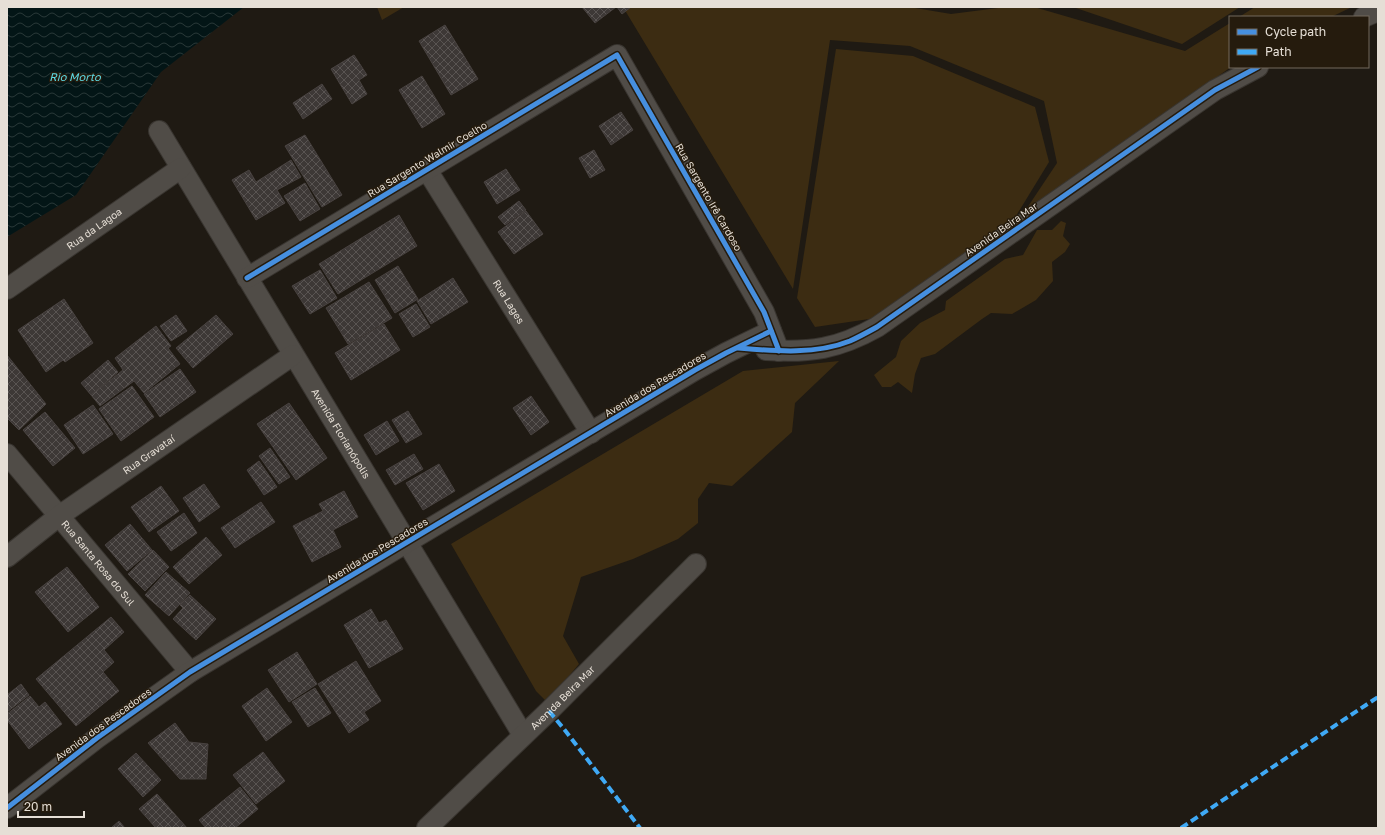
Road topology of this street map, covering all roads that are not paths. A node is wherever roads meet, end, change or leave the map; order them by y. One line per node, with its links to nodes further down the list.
1 (1378, 10): 2 (street)
2 (1366, 16)
3 (617, 56): 7 (street, Rua Sargento Walmir Coelho); 10 (street, Rua Sargento Irê Cardoso)
4 (1256, 68): 12 (street, Avenida Beira Mar)
5 (159, 131): 6 (street, Avenida Florianópolis)
6 (181, 168): 8 (street, Avenida Florianópolis); 9 (street, Rua da Lagoa)
7 (427, 170): 8 (street, Rua Sargento Walmir Coelho); 14 (street, Rua Lages)
8 (247, 278): 13 (street, Avenida Florianópolis)
9 (7, 289)
10 (771, 331): 11 (street, Avenida dos Pescadores); 12 (street, Rua Sargento Irê Cardoso)
11 (736, 348): 12 (street, Avenida Beira Mar); 14 (street, Avenida dos Pescadores)
12 (779, 351)
13 (294, 354): 16 (street, Rua Gravataí); 17 (street, Avenida Florianópolis)
14 (591, 433): 17 (street, Avenida dos Pescadores)
15 (7, 454): 16 (street, Rua Santa Rosa do Sul)
16 (59, 516): 18 (street, Rua Gravataí); 20 (street, Rua Santa Rosa do Sul)
17 (407, 543): 20 (street, Avenida dos Pescadores); 21 (street, Avenida Florianópolis)
18 (7, 557)
19 (696, 564): 21 (street, Avenida Beira Mar)
20 (190, 672): 22 (street, Avenida dos Pescadores)
21 (524, 735): 23 (street, Avenida Beira Mar)
22 (7, 808)
23 (427, 828)

